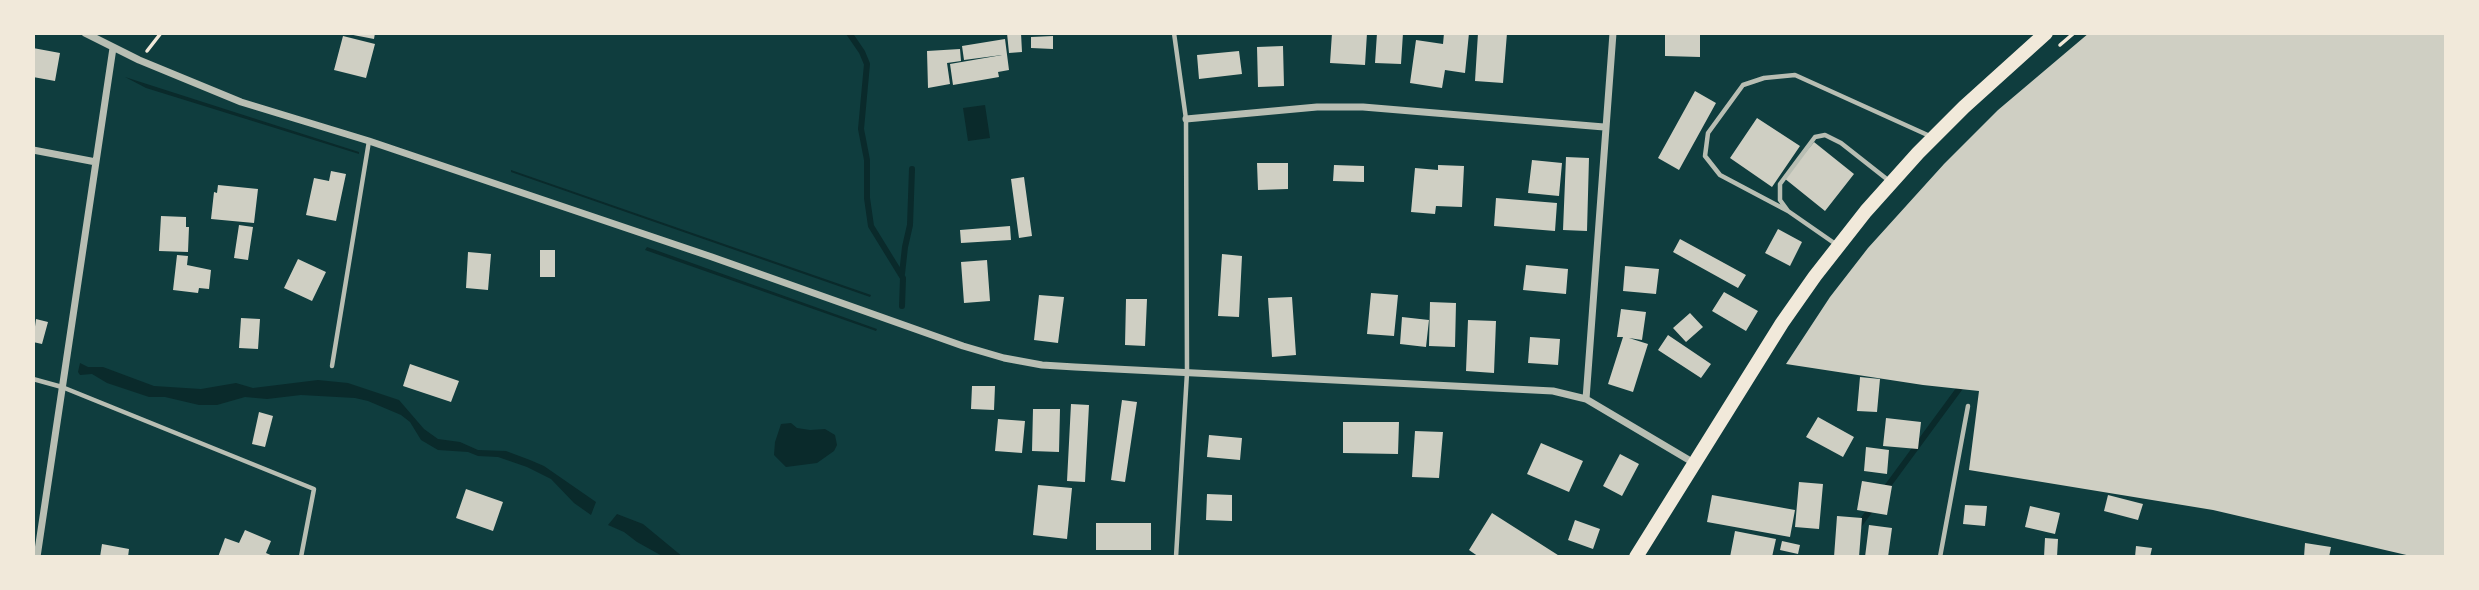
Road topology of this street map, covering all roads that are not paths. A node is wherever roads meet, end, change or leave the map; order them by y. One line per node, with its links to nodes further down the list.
1 (85, 33): 5 (street)
2 (1174, 33): 6 (lane)
3 (1613, 33): 7 (street)
4 (2046, 33): 8 (main road)
5 (113, 48): 9 (street); 11 (street)
6 (1186, 119): 7 (street); 16 (lane)
7 (1604, 127): 19 (street)
8 (1934, 137): 12 (main road); 13 (lane)
9 (369, 141): 15 (lane); 16 (street)
10 (33, 150): 11 (street)
11 (96, 162): 18 (street)
12 (1892, 182): 13 (lane); 14 (main road)
13 (1788, 211): 14 (lane)
14 (1838, 247): 21 (main road)
15 (332, 366)
16 (1186, 373): 19 (street); 24 (lane)
17 (33, 379): 18 (lane)
18 (63, 383): 22 (street); 23 (lane)
19 (1586, 399): 21 (street)
20 (1968, 406): 26 (lane)
21 (1695, 463): 25 (main road)
22 (37, 557)
23 (301, 557)
24 (1176, 557)
25 (1636, 557)
26 (1940, 557)

